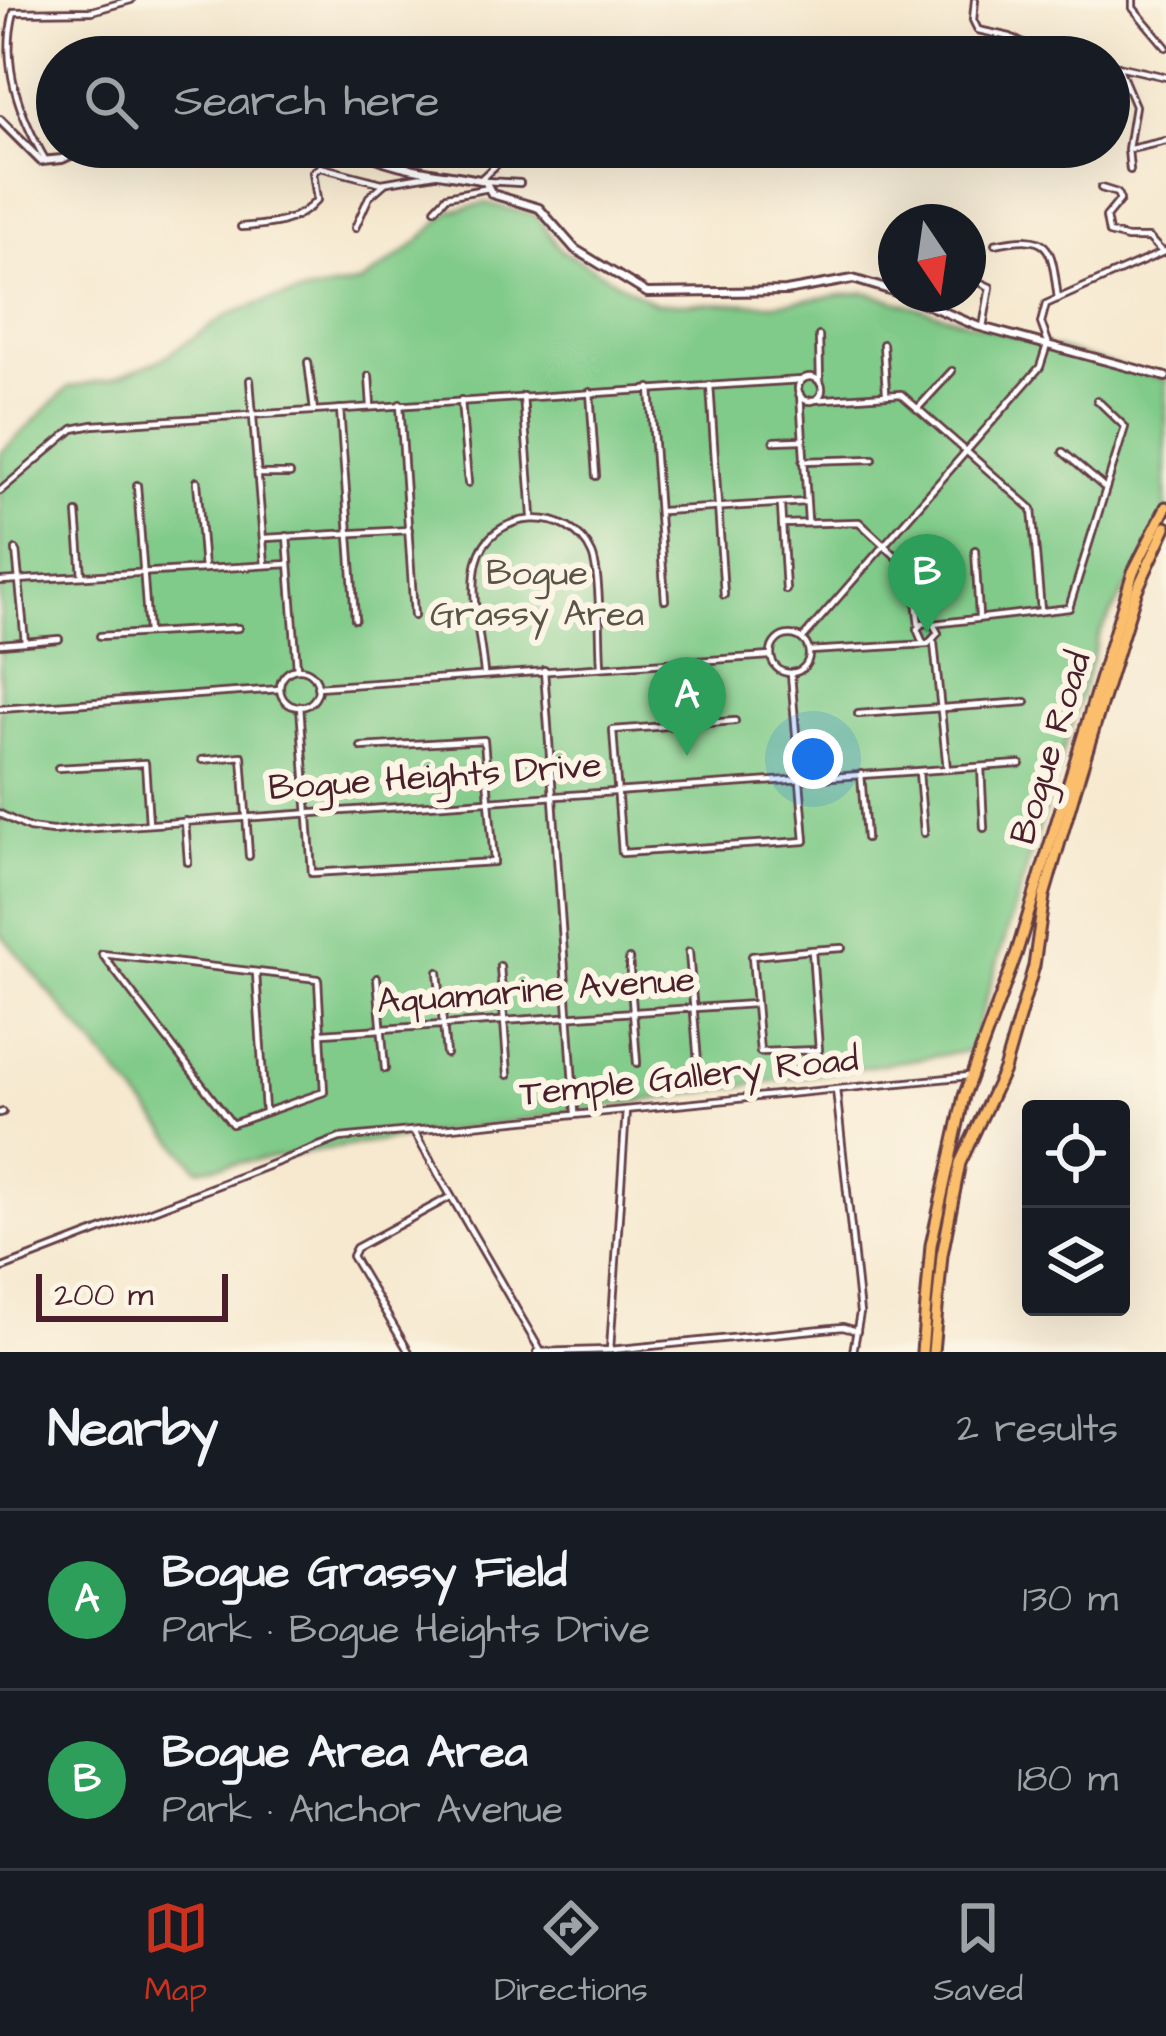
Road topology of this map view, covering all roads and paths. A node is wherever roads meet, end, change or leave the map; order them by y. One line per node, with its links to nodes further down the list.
1 (131, 0): 12 (street)
2 (975, 0): 4 (street)
3 (1133, 0): 5 (street)
4 (998, 36)
5 (1166, 47)
6 (1130, 69): 7 (street)
7 (1166, 77)
8 (1130, 94): 10 (street)
9 (0, 121): 14 (street)
10 (1130, 137)
11 (1166, 141): 13 (street)
12 (36, 143)
13 (1130, 149)
14 (36, 157)
15 (319, 168): 25 (street)
16 (324, 168): 20 (street)
17 (421, 168): 19 (street)
18 (494, 168): 21 (street)
19 (441, 173): 20 (street); 21 (street)
20 (385, 183): 26 (street)
21 (485, 183): 22 (street); 24 (street); 29 (street)
22 (520, 183)
23 (1101, 188): 28 (street)
24 (435, 209)
25 (241, 227)
26 (356, 229)
27 (995, 244): 30 (street)
28 (1164, 252): 30 (street)
29 (878, 287)
30 (1058, 298): 35 (street)
31 (946, 312): 33 (street)
32 (986, 312): 33 (street)
33 (983, 327): 35 (street)
34 (819, 337): 44 (street)
35 (1048, 343): 40 (street); 64 (street)
36 (883, 344): 49 (street)
37 (308, 362): 60 (street)
38 (952, 370): 59 (street)
39 (369, 376): 56 (street)
40 (1166, 377)
41 (790, 379): 43 (street); 45 (street); 48 (street)
42 (250, 380): 61 (street)
43 (802, 380): 44 (street); 48 (street)
44 (819, 384): 51 (street); 53 (street)
45 (710, 386): 46 (street); 78 (street)
46 (650, 388): 47 (street); 80 (street)
47 (590, 392): 50 (street); 70 (street)
48 (799, 392): 53 (street); 57 (street)
49 (886, 395): 51 (street); 59 (street)
50 (524, 396): 52 (street); 82 (street)
51 (830, 399): 53 (street)
52 (461, 400): 55 (street); 72 (street)
53 (810, 400): 57 (street)
54 (1097, 400): 74 (street)
55 (400, 404): 56 (street); 86 (street)
56 (371, 406): 58 (street)
57 (799, 406): 62 (street)
58 (340, 409): 60 (street); 87 (street)
59 (917, 409): 64 (street)
60 (314, 411): 61 (street)
61 (253, 415): 68 (street); 75 (street)
62 (801, 440): 63 (street); 67 (street)
63 (774, 441)
64 (965, 452): 90 (street); 103 (street)
65 (1063, 452): 74 (street)
66 (873, 459): 67 (street)
67 (803, 461): 76 (street)
68 (258, 474): 69 (street); 89 (street)
69 (290, 474)
70 (596, 476)
71 (197, 481): 95 (street)
72 (467, 483)
73 (137, 485): 96 (street)
74 (1106, 488): 103 (street)
75 (0, 491)
76 (806, 502): 77 (street); 83 (street)
77 (781, 504): 78 (street); 84 (street)
78 (720, 507): 80 (street); 101 (street)
79 (1166, 507): 176 (main road, Bogue Road)
80 (660, 512): 102 (street)
81 (77, 513): 97 (street)
82 (532, 519): 120 (street); 123 (street)
83 (808, 521): 84 (street); 90 (street)
84 (782, 524): 100 (street)
85 (1166, 527): 190 (main road, Bogue Road)
86 (409, 530): 87 (street); 104 (street)
87 (349, 533): 88 (street); 106 (street)
88 (287, 536): 89 (street); 93 (street)
89 (263, 538): 94 (street)
90 (883, 547): 108 (street); 113 (street)
91 (16, 550): 98 (street)
92 (976, 550): 105 (street)
93 (289, 564): 94 (street); 121 (street)
94 (265, 566): 95 (street)
95 (204, 569): 96 (street)
96 (143, 573): 97 (street); 110 (street)
97 (82, 576): 98 (street)
98 (19, 580): 99 (street); 114 (street)
99 (0, 581)
100 (786, 590)
101 (724, 595)
102 (665, 600)
103 (1041, 610): 105 (street)
104 (414, 616)
105 (979, 618): 107 (street)
106 (355, 619)
107 (933, 624): 108 (street); 115 (street)
108 (920, 626): 116 (street)
109 (238, 628): 110 (street)
110 (148, 633): 111 (street)
111 (100, 636)
112 (59, 639): 114 (street)
113 (802, 639): 118 (street); 119 (street)
114 (25, 642): 117 (street)
115 (933, 642): 116 (street); 129 (street)
116 (923, 643): 118 (street)
117 (0, 644)
118 (809, 651): 124 (street)
119 (770, 656): 120 (street); 124 (street)
120 (602, 664): 122 (street)
121 (297, 669): 125 (street); 126 (street)
122 (544, 670): 123 (street); 143 (street)
123 (484, 674): 125 (street)
124 (791, 674): 141 (street)
125 (317, 686): 128 (street)
126 (280, 689): 128 (street); 130 (street)
127 (1026, 702): 129 (street)
128 (300, 706): 145 (street)
129 (942, 708): 131 (street); 138 (street)
130 (0, 709)
131 (858, 714)
132 (735, 722): 142 (street)
133 (362, 747): 144 (street)
134 (202, 760): 147 (street)
135 (1020, 764): 136 (street, Bogue Heights Drive)
136 (981, 767): 138 (street, Bogue Heights Drive); 150 (street)
137 (58, 768): 149 (street)
138 (947, 769): 139 (street, Bogue Heights Drive)
139 (919, 770): 140 (street, Bogue Heights Drive); 151 (street)
140 (861, 774): 141 (street, Bogue Heights Drive); 152 (street)
141 (799, 780): 142 (street, Bogue Heights Drive); 142 (street)
142 (617, 790): 143 (street, Bogue Heights Drive)
143 (552, 796): 144 (street, Bogue Heights Drive); 166 (street)
144 (489, 801): 145 (street, Bogue Heights Drive); 145 (street)
145 (306, 813): 147 (street, Bogue Heights Drive)
146 (0, 814): 149 (street, Bogue Heights Drive)
147 (247, 817): 148 (street, Bogue Heights Drive); 153 (street)
148 (185, 821): 149 (street, Bogue Heights Drive); 154 (street)
149 (149, 824)
150 (984, 828)
151 (924, 832)
152 (866, 838)
153 (248, 856)
154 (188, 862)
155 (842, 948): 156 (street)
156 (812, 950): 163 (street); 163 (street)
157 (689, 952): 164 (street)
158 (629, 959): 165 (street)
159 (500, 966): 167 (street)
160 (438, 972): 168 (street)
161 (256, 973): 170 (street); 179 (street); 179 (street)
162 (376, 978): 169 (street)
163 (754, 1004): 164 (street, Aquamarine Avenue)
164 (693, 1007): 165 (street, Aquamarine Avenue); 172 (street)
165 (632, 1012): 166 (street, Aquamarine Avenue); 173 (street)
166 (568, 1016): 167 (street, Aquamarine Avenue); 180 (street)
167 (504, 1018): 168 (street, Aquamarine Avenue); 175 (street)
168 (444, 1023): 169 (street, Aquamarine Avenue); 171 (street)
169 (381, 1030): 170 (street, Aquamarine Avenue); 174 (street)
170 (322, 1034): 179 (street)
171 (446, 1054)
172 (698, 1063)
173 (637, 1064)
174 (385, 1069)
175 (508, 1075)
176 (970, 1076): 177 (street, Temple Gallery Road); 189 (main road, Bogue Road)
177 (836, 1089): 178 (street, Temple Gallery Road); 184 (street)
178 (626, 1110): 180 (street, Temple Gallery Road); 185 (street)
179 (266, 1113)
180 (575, 1115): 181 (street, Temple Gallery Road)
181 (413, 1131): 182 (street); 183 (street, Temple Gallery Road)
182 (450, 1197): 186 (street); 187 (street)
183 (0, 1269)
184 (857, 1331): 185 (street); 188 (street)
185 (610, 1350): 186 (street)
186 (539, 1351)
187 (409, 1352)
188 (853, 1352)
189 (922, 1352)
190 (933, 1352)

